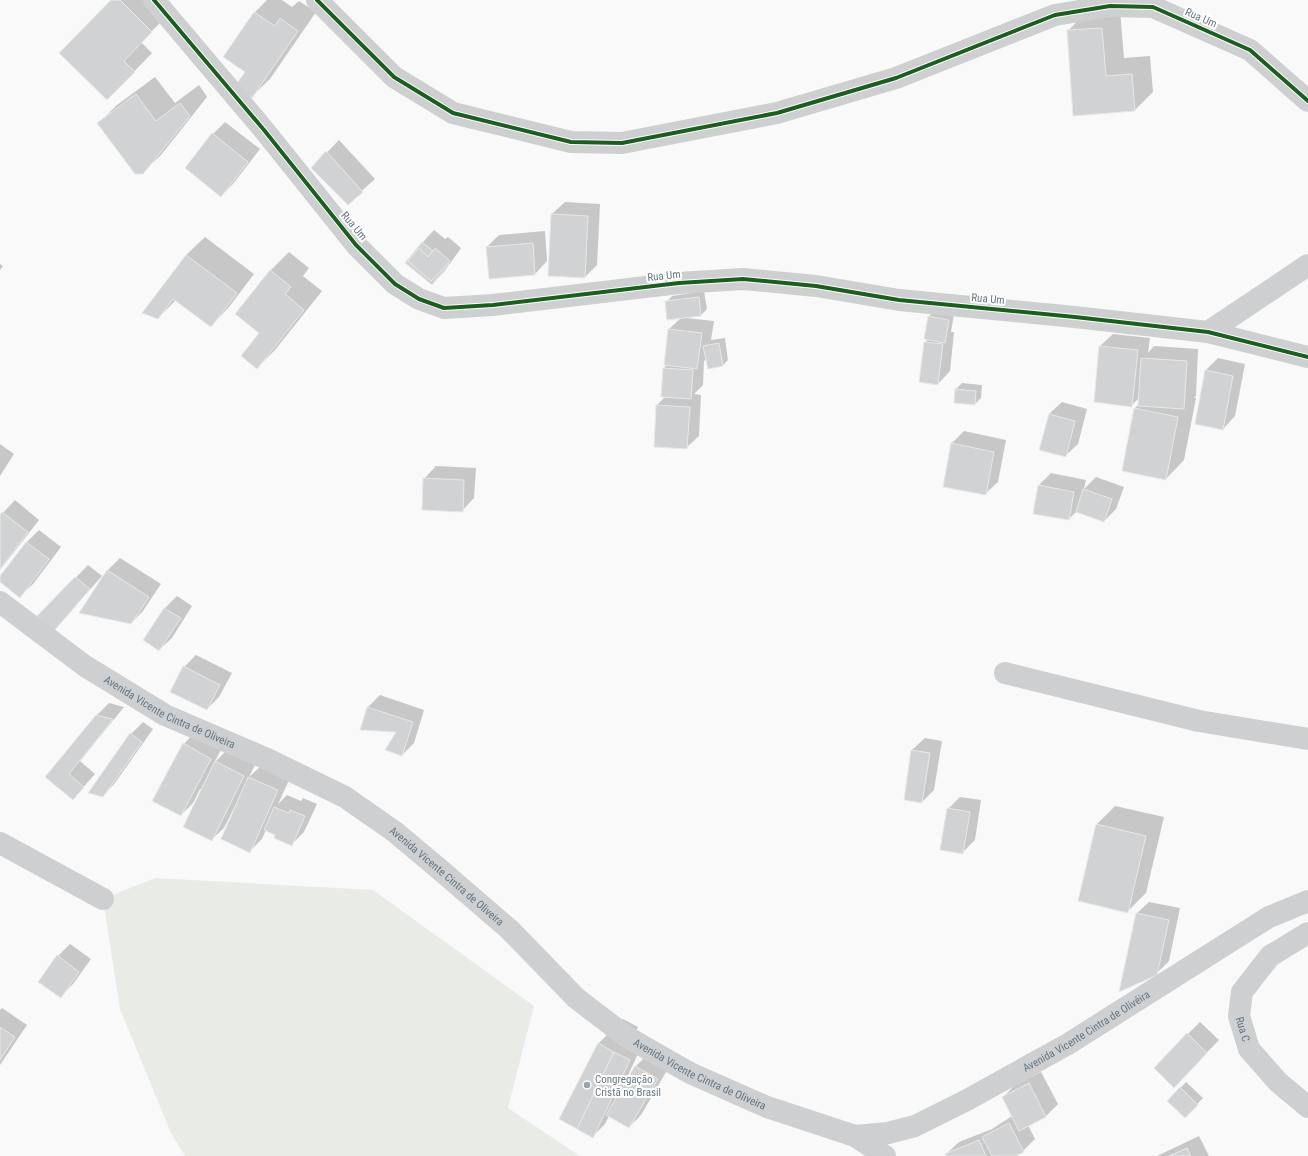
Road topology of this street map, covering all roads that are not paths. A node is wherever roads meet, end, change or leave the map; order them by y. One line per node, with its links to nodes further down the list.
1 (154, 0): 5 (street, Rua Um)
2 (317, 0): 3 (street, Rua Um)
3 (1308, 101)
4 (1308, 265): 5 (street)
5 (1208, 332): 6 (street, Rua Um)
6 (1308, 357)
7 (0, 602): 15 (street, Avenida Vicente Cintra de Oliveira)
8 (1004, 673): 9 (street)
9 (1308, 739)
10 (0, 843): 11 (street)
11 (103, 899)
12 (1308, 901): 15 (street, Avenida Vicente Cintra de Olivéira)
13 (1308, 933): 14 (street, Rua C)
14 (1308, 1107)
15 (855, 1136): 16 (street, Avenida Vicente Cintra de Oliveira)
16 (885, 1156)

